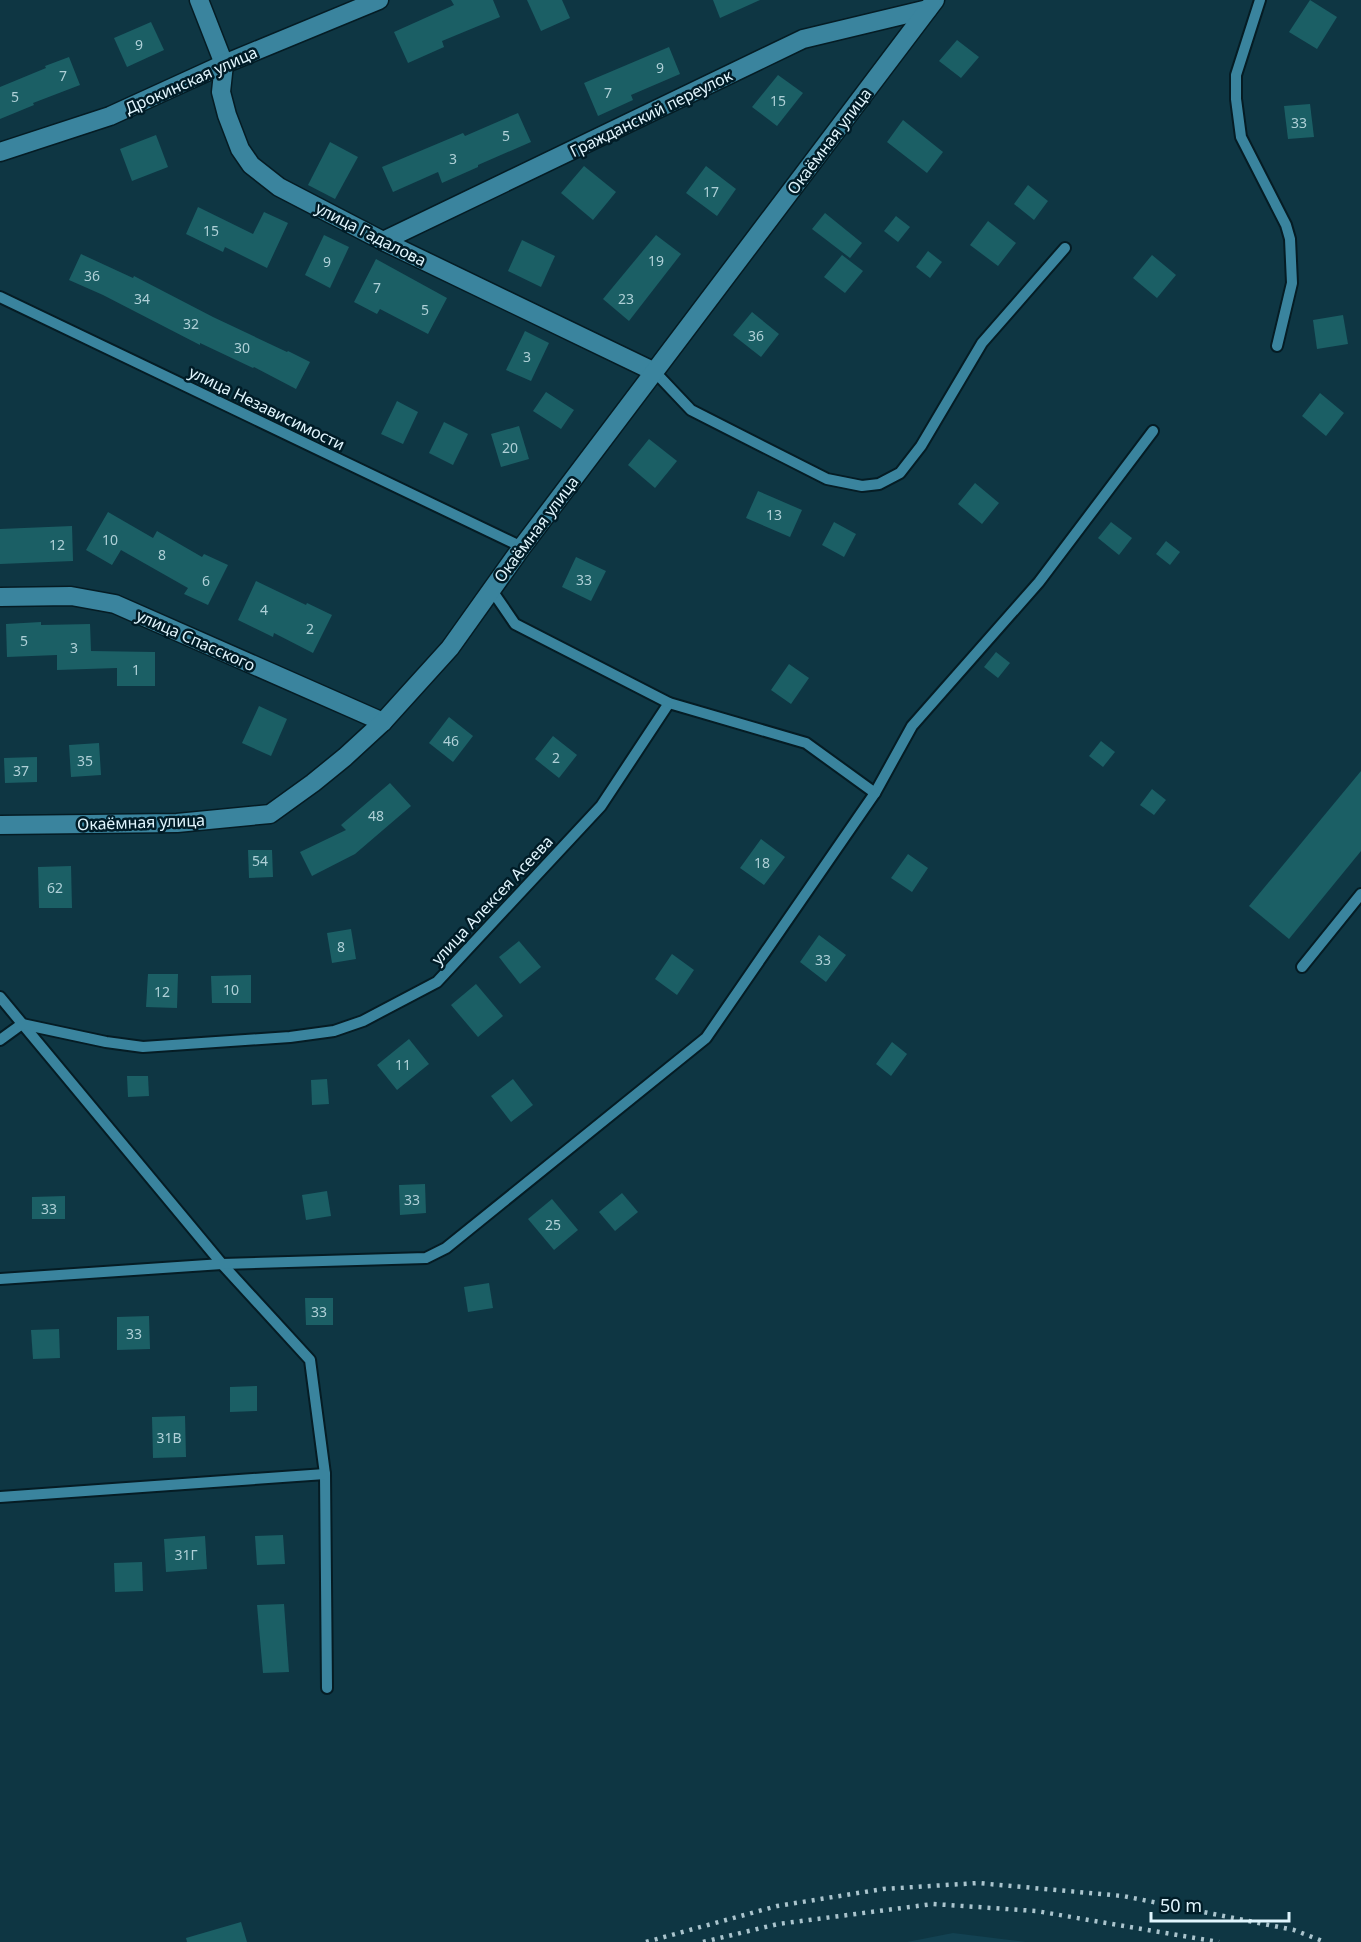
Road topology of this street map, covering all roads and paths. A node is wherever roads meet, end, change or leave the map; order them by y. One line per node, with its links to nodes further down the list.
1 (199, 0): 5 (street, улица Гадалова)
2 (379, 0): 5 (street, Дрокинская улица)
3 (1260, 0): 10 (lane)
4 (932, 4): 7 (street, Гражданский переулок); 11 (street, Окаёмная улица)
5 (224, 64): 6 (street, Дрокинская улица); 7 (street, улица Гадалова)
6 (0, 152)
7 (383, 242): 11 (street, улица Гадалова)
8 (1065, 248): 11 (lane)
9 (0, 297): 13 (lane, улица Независимости)
10 (1277, 346)
11 (655, 372): 13 (street, Окаёмная улица)
12 (1153, 431): 18 (lane)
13 (522, 547): 14 (street, Окаёмная улица)
14 (491, 589): 16 (lane); 17 (street, Окаёмная улица)
15 (0, 597): 17 (street, улица Спасского)
16 (669, 703): 18 (lane); 23 (lane, улица Алексея Асеева)
17 (383, 722): 19 (street, Окаёмная улица)
18 (875, 793): 25 (lane)
19 (0, 825)
20 (1361, 894): 21 (lane)
21 (1302, 968)
22 (0, 997): 23 (lane)
23 (22, 1024): 24 (lane); 25 (lane)
24 (0, 1040)
25 (222, 1264): 26 (lane); 27 (lane)
26 (0, 1280)
27 (325, 1474): 28 (lane); 29 (lane)
28 (0, 1497)
29 (327, 1688)

